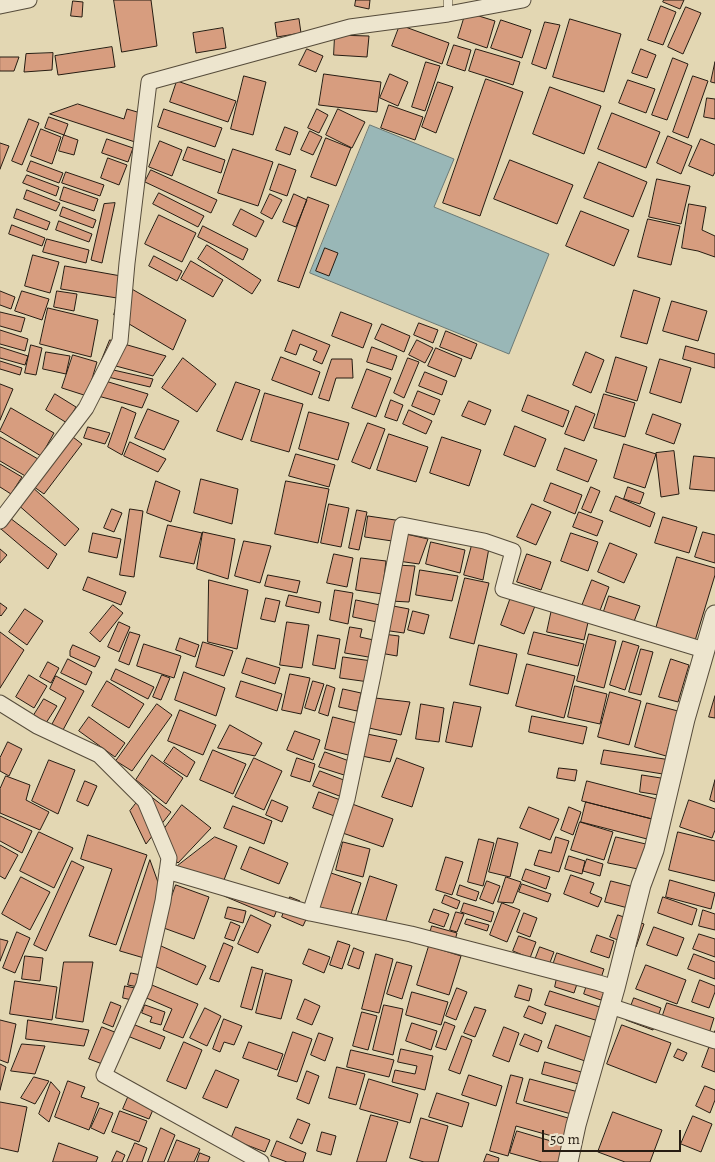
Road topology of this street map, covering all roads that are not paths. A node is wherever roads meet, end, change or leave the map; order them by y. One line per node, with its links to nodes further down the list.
1 (29, 0): 3 (street)
2 (523, 0): 4 (street)
3 (0, 6)
4 (448, 7): 5 (street)
5 (0, 521)
6 (715, 615): 7 (street)
7 (704, 650): 10 (street); 11 (street)
8 (0, 703): 9 (street)
9 (167, 871): 10 (street); 14 (street)
10 (310, 913): 11 (street)
11 (615, 988): 12 (street)
12 (610, 1006): 13 (street); 15 (street)
13 (715, 1041)
14 (261, 1162)
15 (568, 1162)

